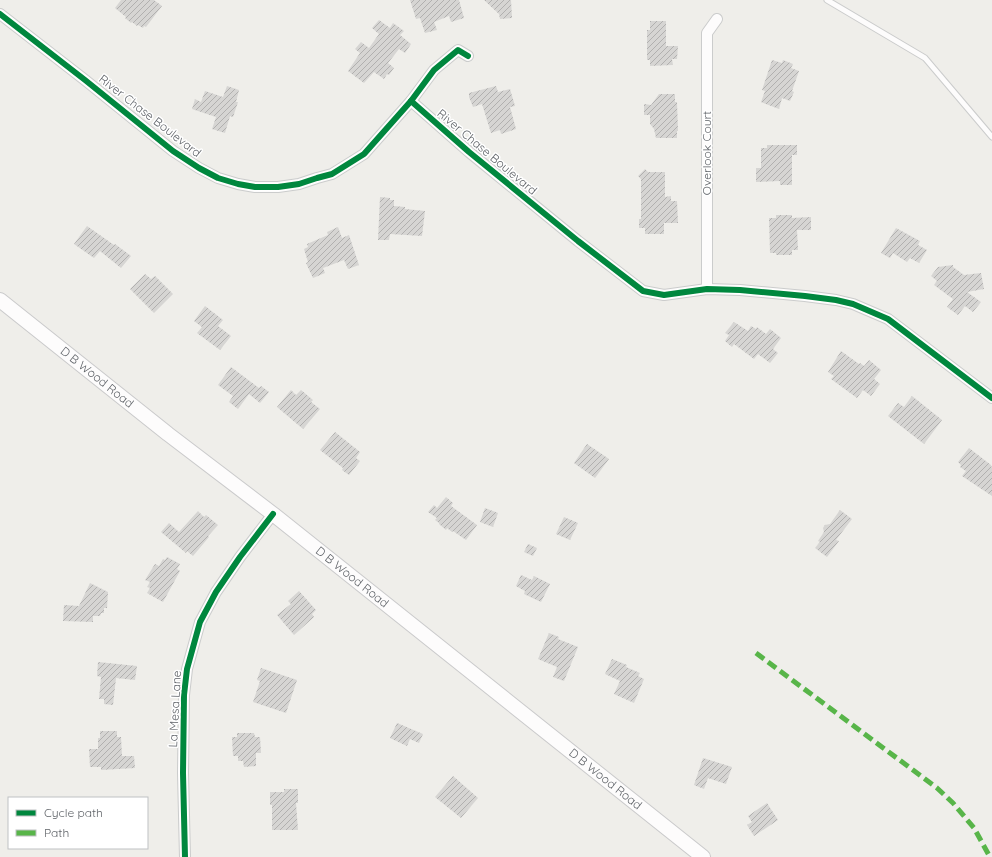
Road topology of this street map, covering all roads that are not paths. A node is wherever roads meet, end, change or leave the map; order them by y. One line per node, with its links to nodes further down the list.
1 (827, 0): 6 (lane)
2 (0, 14): 5 (street, River Chase Boulevard)
3 (717, 19): 7 (street, Overlook Court)
4 (468, 56): 5 (street)
5 (411, 101): 7 (street, River Chase Boulevard)
6 (992, 137)
7 (706, 289): 9 (street, River Chase Boulevard)
8 (0, 300): 10 (main road, D B Wood Road)
9 (992, 398)
10 (273, 514): 11 (street, La Mesa Lane); 12 (main road, D B Wood Road)
11 (185, 857)
12 (703, 857)

